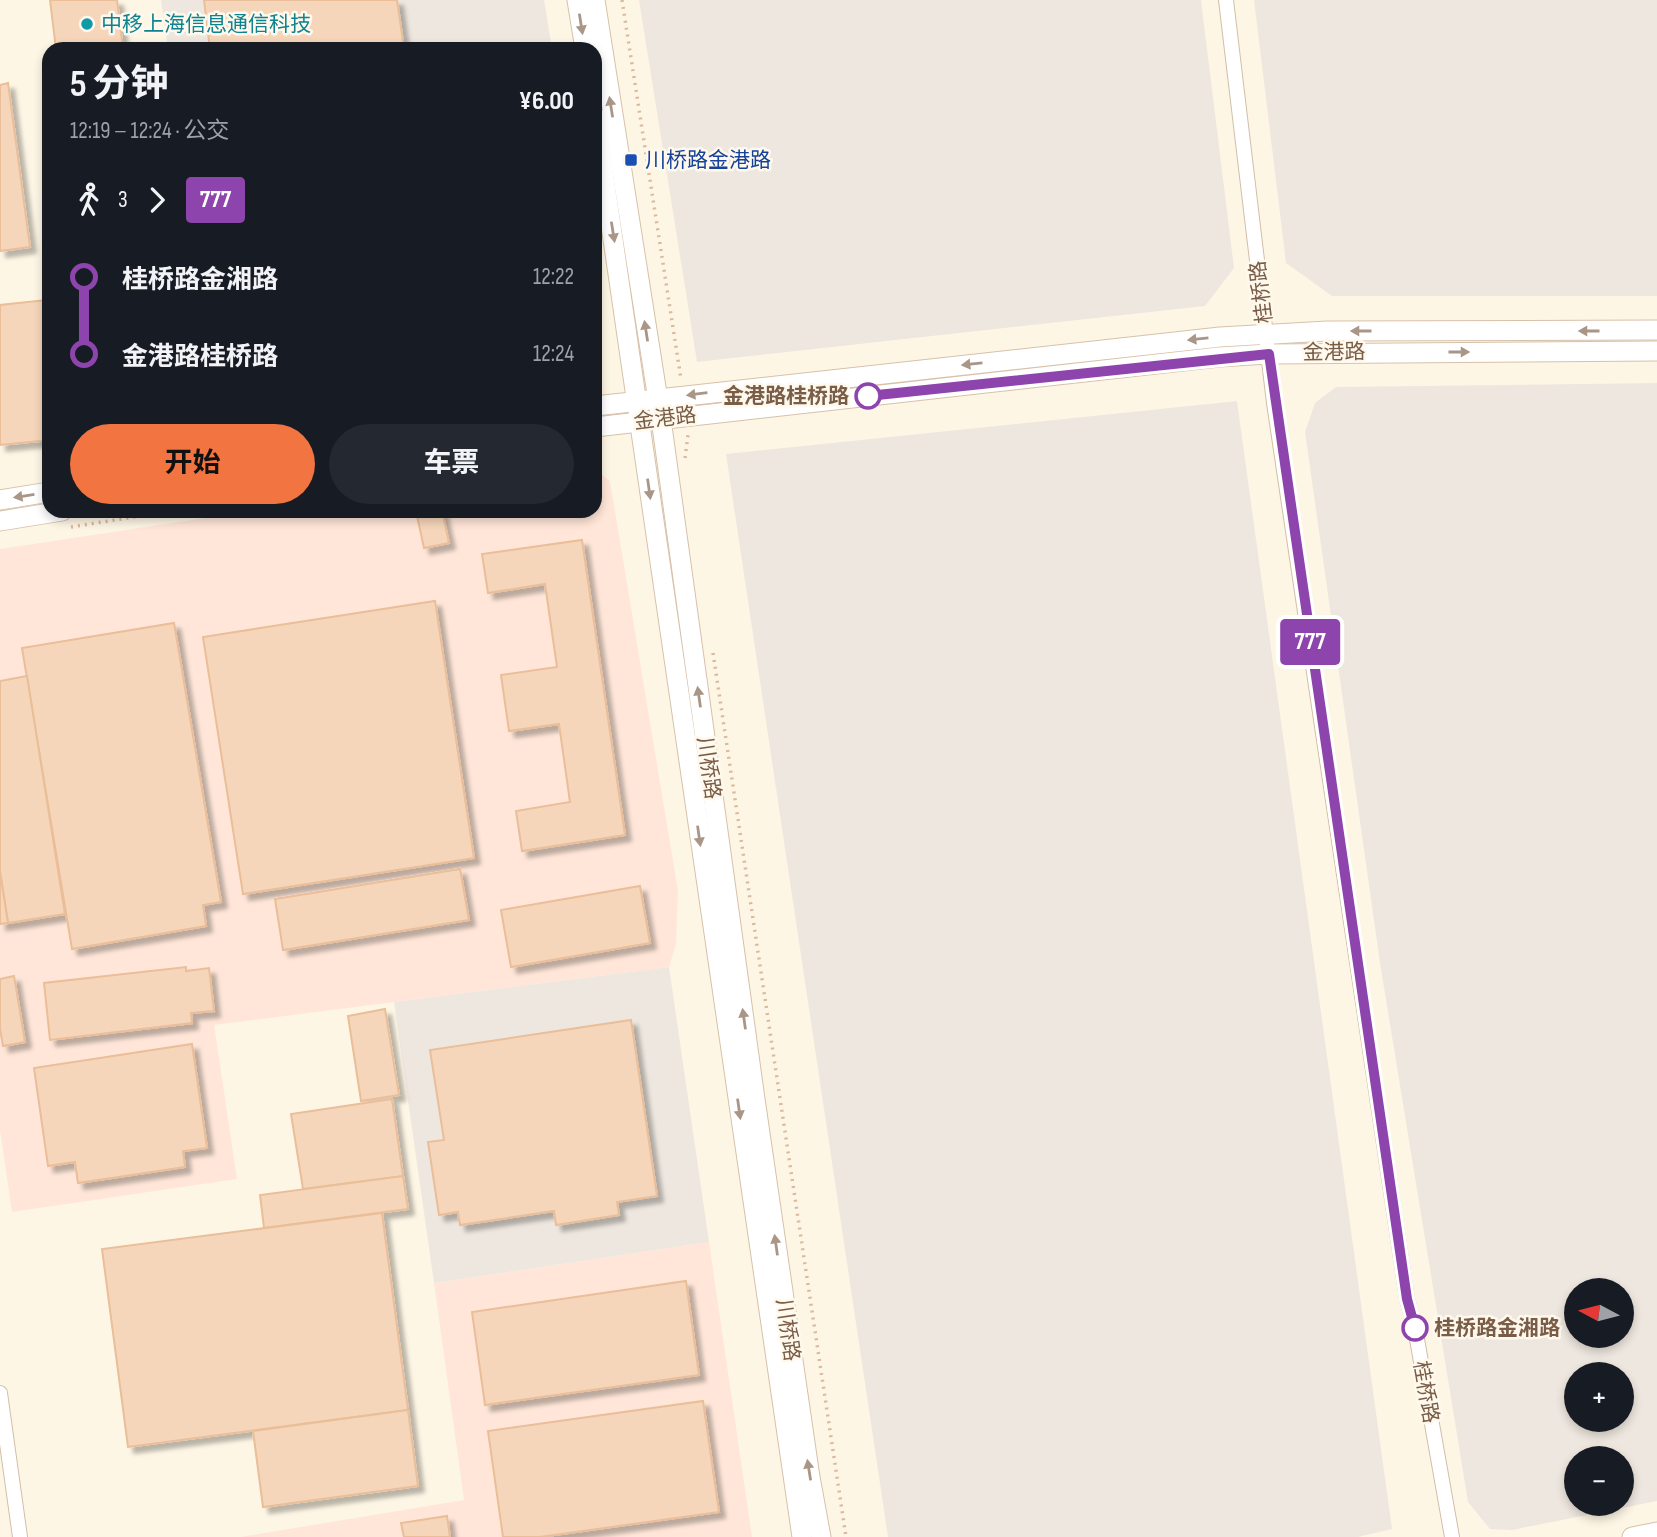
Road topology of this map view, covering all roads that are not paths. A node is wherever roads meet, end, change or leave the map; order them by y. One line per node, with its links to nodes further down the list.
1 (577, 0): 4 (street, one-way to 4)
2 (595, 0): 5 (street, 川桥路, one-way to 2)
3 (1226, 0): 9 (street, 桂桥路)
4 (584, 42)
5 (602, 42)
6 (602, 45): 12 (street, 川桥路, one-way to 6)
7 (602, 165): 13 (street, 川桥路, one-way to 13)
8 (1657, 330): 9 (street, 金港路, one-way to 9)
9 (1266, 333): 11 (street, 桂桥路); 12 (street, 金港路, one-way to 12)
10 (1657, 351): 11 (street, 金港路, one-way to 10)
11 (1269, 354): 17 (street, 金港路); 27 (street, 桂桥路)
12 (657, 399): 13 (street, 金港路); 17 (street, 川桥路)
13 (636, 401): 14 (street, 金港路); 15 (street, 川桥路)
14 (602, 405)
15 (639, 422): 16 (street, 金港路); 17 (street, 金港路); 25 (street, 川桥路, one-way to 25)
16 (602, 426)
17 (662, 427): 26 (street, 川桥路, one-way to 17)
18 (42, 493): 19 (street, one-way to 19)
19 (0, 500)
20 (64, 519): 21 (street)
21 (0, 521)
22 (0, 1393): 24 (street)
23 (1657, 1532): 28 (street)
24 (20, 1537)
25 (802, 1537)
26 (821, 1537)
27 (1452, 1537)
28 (1632, 1537)

